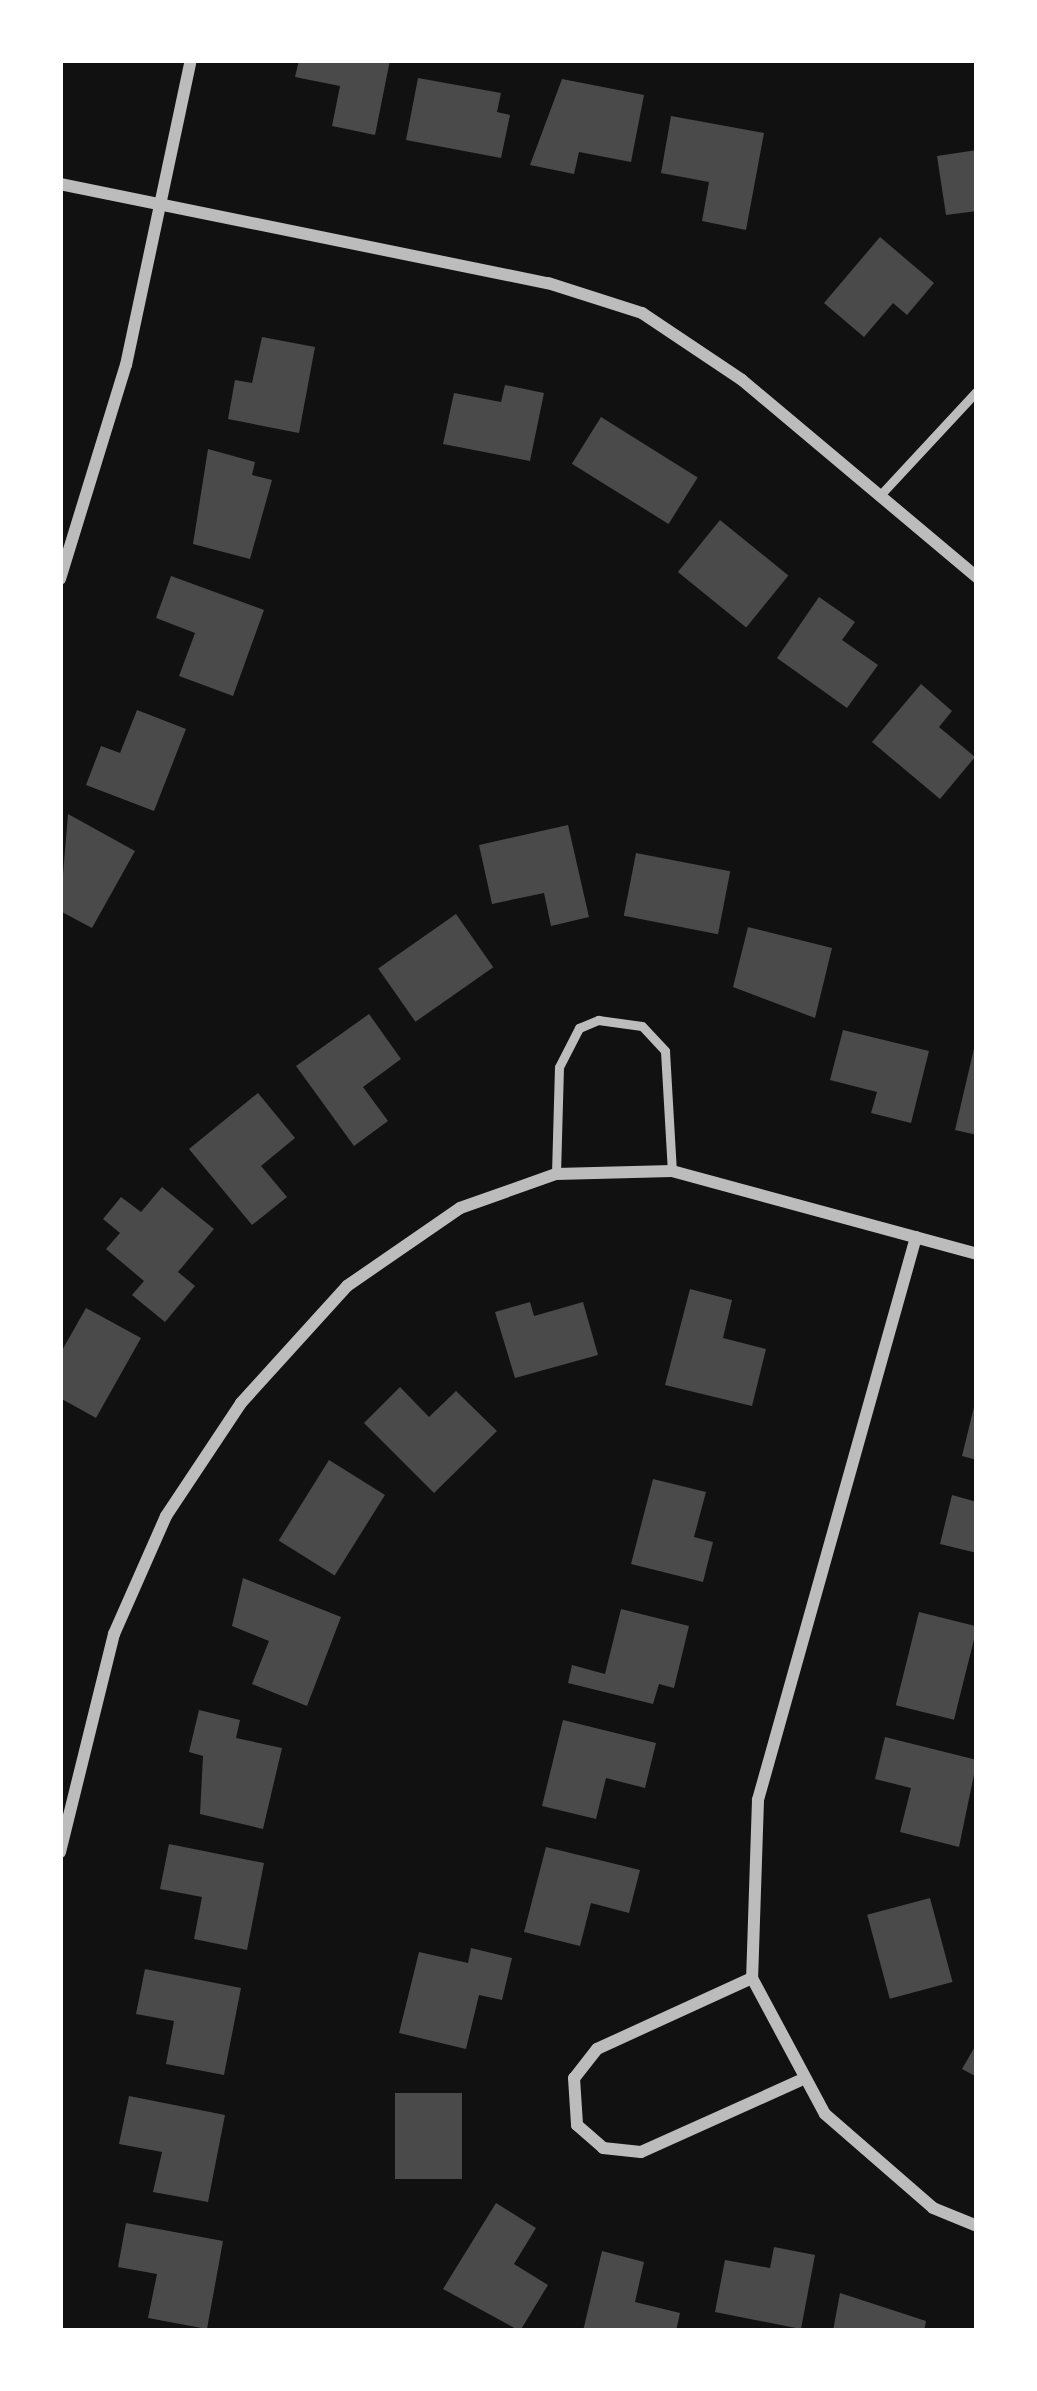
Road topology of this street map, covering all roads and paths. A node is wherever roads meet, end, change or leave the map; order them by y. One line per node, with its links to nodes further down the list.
1 (191, 60): 3 (street)
2 (60, 184): 3 (street)
3 (164, 204): 5 (street); 7 (street)
4 (977, 391): 5 (lane)
5 (883, 492): 6 (street)
6 (977, 575)
7 (60, 579)
8 (672, 1171): 9 (street); 9 (lane); 10 (street)
9 (556, 1174): 12 (street)
10 (916, 1237): 11 (street); 13 (street)
11 (977, 1254)
12 (60, 1852)
13 (752, 1978): 14 (street); 14 (street)
14 (799, 2081): 15 (street)
15 (977, 2225)

